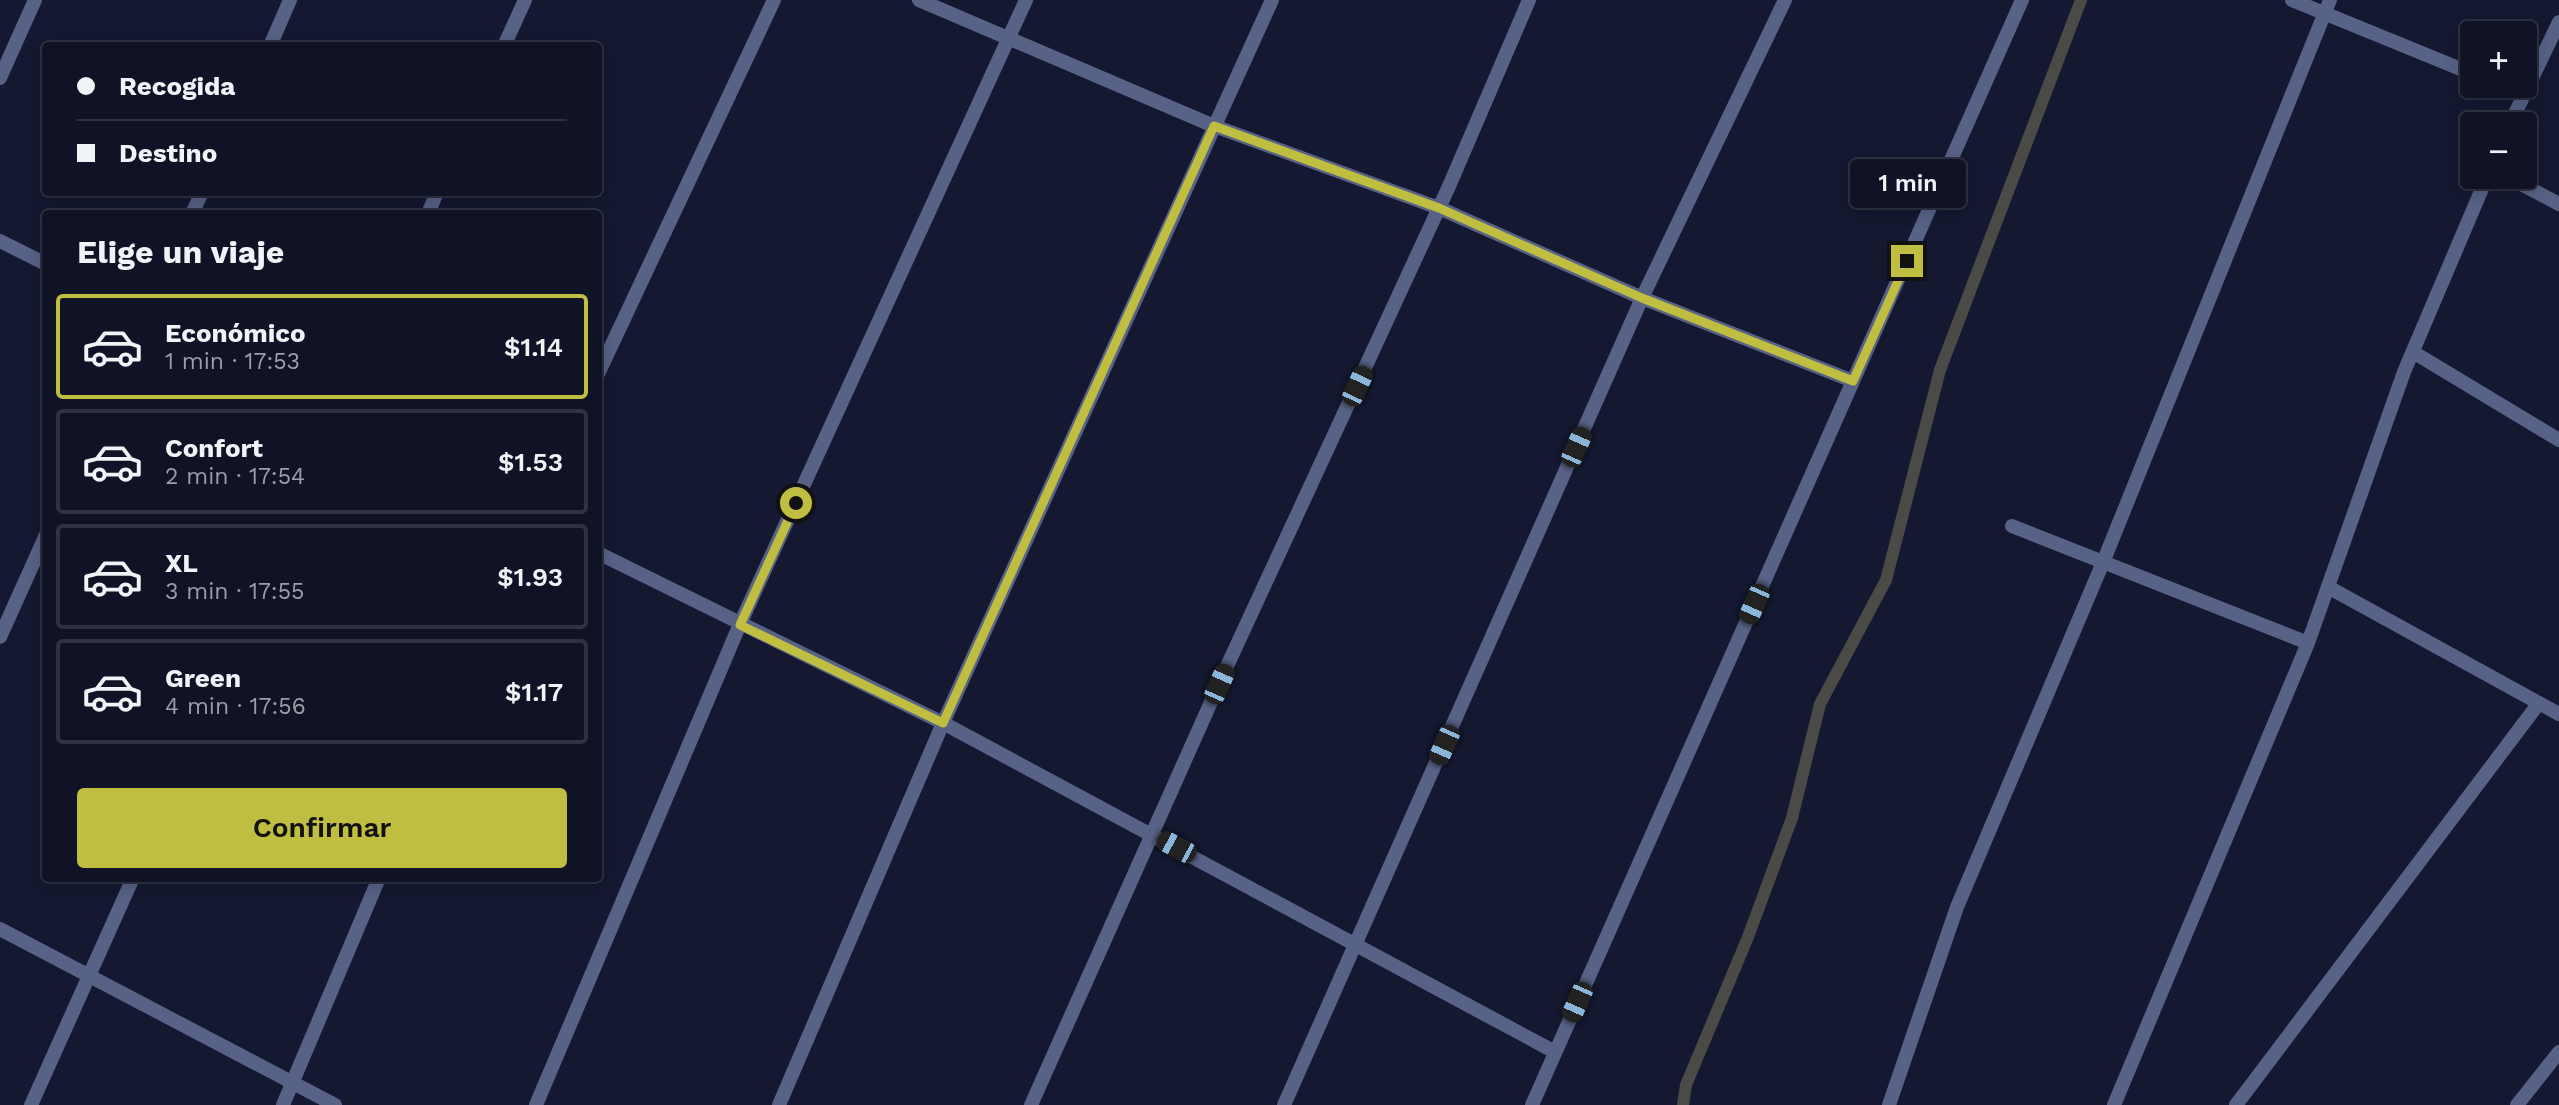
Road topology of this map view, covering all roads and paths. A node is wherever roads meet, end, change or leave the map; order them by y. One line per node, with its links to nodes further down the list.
1 (35, 0): 19 (street)
2 (290, 0): 15 (street)
3 (525, 0): 16 (street)
4 (774, 0): 29 (street)
5 (919, 0): 14 (street)
6 (1026, 0): 14 (street)
7 (1272, 0): 20 (street)
8 (1529, 0): 24 (street)
9 (1785, 0): 27 (street)
10 (2022, 0): 30 (street)
11 (2292, 0): 12 (street)
12 (2328, 6): 18 (street); 35 (street)
13 (2559, 22): 17 (street)
14 (1008, 39): 20 (street); 37 (street)
15 (272, 42)
16 (506, 42)
17 (2537, 65)
18 (2460, 68)
19 (0, 78)
20 (1214, 126): 24 (street); 42 (street)
21 (2482, 189): 28 (street)
22 (2531, 189): 23 (street)
23 (2559, 204)
24 (1439, 208): 27 (street); 43 (street)
25 (0, 241): 26 (street)
26 (42, 262)
27 (1642, 298): 30 (street); 47 (street)
28 (2413, 352): 31 (street); 36 (street)
29 (602, 366)
30 (1853, 381): 49 (street)
31 (2559, 440)
32 (2012, 526): 35 (street)
33 (42, 544): 38 (street)
34 (602, 555): 37 (street)
35 (2104, 560): 39 (street); 60 (street)
36 (2328, 587): 39 (street); 40 (street)
37 (740, 625): 42 (street); 55 (street)
38 (0, 637)
39 (2308, 643): 61 (street)
40 (2539, 703): 41 (street); 62 (street)
41 (2559, 714)
42 (943, 723): 43 (street); 56 (street)
43 (1153, 835): 47 (street); 57 (street)
44 (131, 882): 48 (street)
45 (377, 882): 51 (street)
46 (0, 929): 48 (street)
47 (1357, 944): 49 (street); 58 (street)
48 (90, 976): 51 (street); 52 (street)
49 (1555, 1052): 59 (street)
50 (2559, 1052): 63 (street)
51 (293, 1083): 53 (street); 54 (street)
52 (31, 1105)
53 (283, 1105)
54 (335, 1105)
55 (537, 1105)
56 (779, 1105)
57 (1031, 1105)
58 (1284, 1105)
59 (1532, 1105)
60 (1889, 1105)
61 (2114, 1105)
62 (2236, 1105)
63 (2517, 1105)

